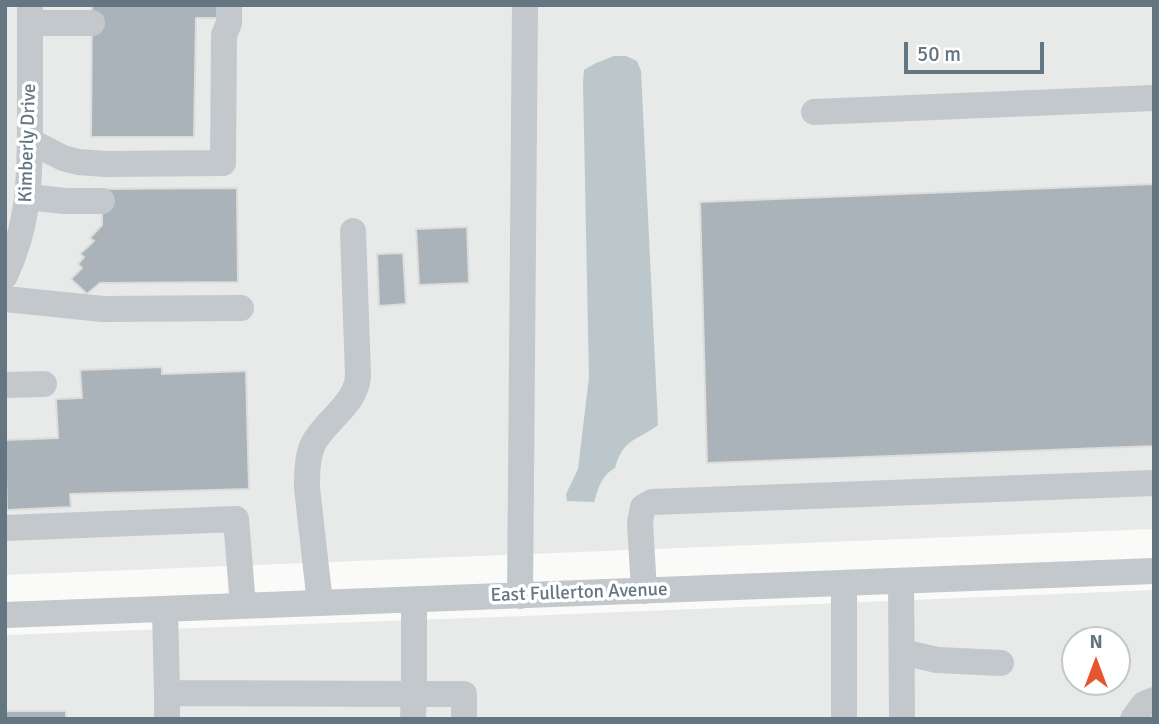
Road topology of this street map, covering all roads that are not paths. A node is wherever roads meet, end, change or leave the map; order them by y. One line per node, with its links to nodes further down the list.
1 (229, 5): 7 (street)
2 (525, 5): 22 (street)
3 (30, 14): 4 (street); 7 (street, Kimberly Drive)
4 (92, 23)
5 (1154, 98): 6 (street)
6 (814, 112)
7 (30, 141): 8 (street, Kimberly Drive)
8 (29, 197): 9 (street); 11 (street, Kimberly Drive)
9 (102, 201)
10 (353, 231): 24 (street)
11 (5, 276)
12 (5, 299): 13 (street)
13 (241, 307)
14 (44, 384): 15 (street)
15 (5, 385)
16 (1154, 483): 21 (street)
17 (5, 528): 25 (street)
18 (1154, 571): 19 (street, East Fullerton Avenue)
19 (901, 581): 20 (street, East Fullerton Avenue); 28 (street)
20 (844, 583): 21 (street, East Fullerton Avenue); 34 (street)
21 (644, 591): 22 (street, East Fullerton Avenue)
22 (520, 596): 23 (street, East Fullerton Avenue)
23 (414, 600): 24 (street, East Fullerton Avenue); 32 (street)
24 (320, 603): 25 (street, East Fullerton Avenue)
25 (243, 606): 26 (street, East Fullerton Avenue)
26 (166, 609): 27 (street, East Fullerton Avenue); 31 (street)
27 (5, 615)
28 (902, 652): 29 (street); 35 (street)
29 (1001, 663)
30 (1154, 700): 36 (street)
31 (167, 706): 32 (street)
32 (413, 706): 33 (street)
33 (464, 719)
34 (844, 719)
35 (902, 719)
36 (1133, 719)

